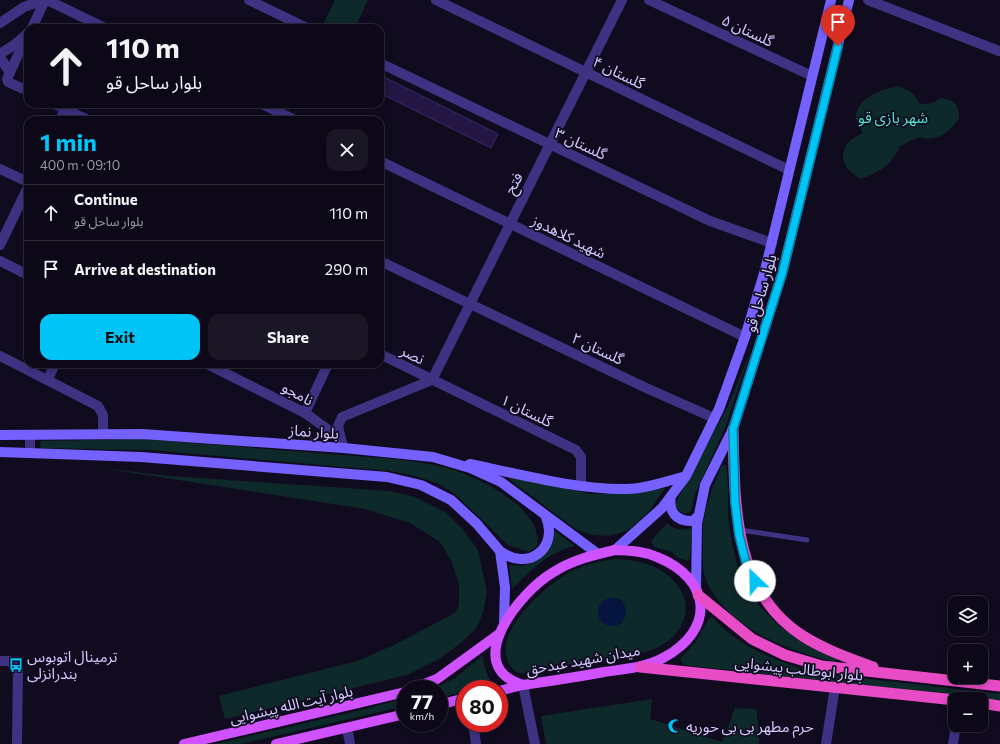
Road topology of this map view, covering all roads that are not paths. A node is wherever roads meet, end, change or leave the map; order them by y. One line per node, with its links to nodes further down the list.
1 (45, 0): 9 (street); 10 (street); 11 (street)
2 (249, 0): 12 (street)
3 (436, 0): 19 (street, گلستان ۴)
4 (622, 0): 19 (street, فتح)
5 (649, 0): 21 (street, گلستان ۵)
6 (830, 0): 21 (main road, بلوار ساحل قو)
7 (848, 0): 53 (main road, بلوار ساحل قو)
8 (868, 0): 15 (street)
9 (0, 23)
10 (34, 24)
11 (96, 24)
12 (299, 24)
13 (24, 36): 16 (street)
14 (24, 42): 20 (street)
15 (999, 51)
16 (0, 54)
17 (0, 57): 20 (street)
18 (384, 65): 28 (street, گلستان ۳)
19 (586, 72): 28 (street, فتح); 31 (street, گلستان ۴)
20 (10, 73): 22 (street)
21 (812, 76): 31 (main road, بلوار ساحل قو)
22 (24, 89)
23 (270, 108): 27 (street)
24 (65, 109): 25 (street); 26 (street)
25 (62, 116)
26 (80, 116)
27 (287, 116)
28 (549, 145): 34 (street, فتح); 35 (street, گلستان ۳)
29 (384, 163): 34 (street, شهید کلاهدوز)
30 (0, 169): 32 (street)
31 (789, 170): 35 (main road, بلوار ساحل قو)
32 (24, 180)
33 (24, 195): 36 (street)
34 (510, 224): 40 (street, فتح); 41 (street, شهید کلاهدوز)
35 (772, 243): 41 (main road, بلوار ساحل قو)
36 (0, 246)
37 (0, 261): 39 (street)
38 (384, 263): 40 (street, گلستان ۲)
39 (24, 273)
40 (470, 304): 50 (street, فتح); 52 (street, گلستان ۲)
41 (745, 337): 52 (main road, بلوار ساحل قو)
42 (0, 356): 44 (street)
43 (384, 356): 50 (street, نصر)
44 (24, 368)
45 (25, 368): 49 (street)
46 (53, 368): 49 (street)
47 (215, 368): 51 (street, نامجو)
48 (326, 368): 51 (street)
49 (48, 379): 54 (street)
50 (432, 380): 57 (street); 62 (street, گلستان ۱)
51 (305, 413): 57 (street, نامجو)
52 (714, 418): 61 (main road, بلوار ساحل قو)
53 (733, 429): 64 (main road, بلوار ساحل قو); 66 (highway)
54 (103, 434): 56 (main road, بلوار نماز); 57 (main road, بلوار نماز)
55 (0, 435): 56 (main road, بلوار نماز)
56 (30, 436): 59 (street)
57 (342, 444): 60 (main road, بلوار نماز)
58 (0, 452): 59 (main road)
59 (30, 453): 69 (main road)
60 (433, 457): 62 (main road); 65 (main road, بلوار نماز)
61 (686, 476): 62 (main road); 63 (main road, بلوار ساحل قو)
62 (581, 486)
63 (671, 496): 64 (main road); 68 (main road, بلوار ساحل قو)
64 (699, 515): 71 (main road, بلوار ساحل قو)
65 (546, 517): 69 (main road); 70 (main road, بلوار نماز)
66 (739, 530): 67 (lane); 76 (highway)
67 (807, 540)
68 (615, 550): 70 (main road, میدان شهید عبدحق); 71 (main road, میدان شهید عبدحق)
69 (500, 551): 72 (main road)
70 (598, 554): 72 (main road, میدان شهید عبدحق)
71 (697, 593): 75 (main road, میدان شهید عبدحق); 76 (highway, بلوار ابوطالب پیشوایی)
72 (504, 622): 73 (main road, میدان شهید عبدحق)
73 (499, 634): 77 (main road); 78 (main road, میدان شهید عبدحق)
74 (0, 661): 90 (street)
75 (640, 667): 78 (main road, میدان شهید عبدحق); 80 (highway, بلوار ابوطالب پیشوایی)
76 (886, 673): 79 (highway, بلوار ابوطالب پیشوایی)
77 (434, 680)
78 (523, 685): 81 (main road); 95 (street)
79 (1000, 686)
80 (835, 687): 83 (highway, بلوار ابوطالب پیشوایی); 96 (street)
81 (508, 689)
82 (396, 694): 91 (main road, بلوار آیت الله پیشوایی)
83 (948, 699)
84 (988, 704): 85 (highway)
85 (1000, 706)
86 (396, 716): 87 (main road)
87 (347, 728): 92 (main road); 93 (street)
88 (474, 732): 94 (street)
89 (955, 732): 97 (street)
90 (17, 744)
91 (184, 744)
92 (276, 744)
93 (350, 744)
94 (476, 744)
95 (535, 744)
96 (826, 744)
97 (953, 744)

